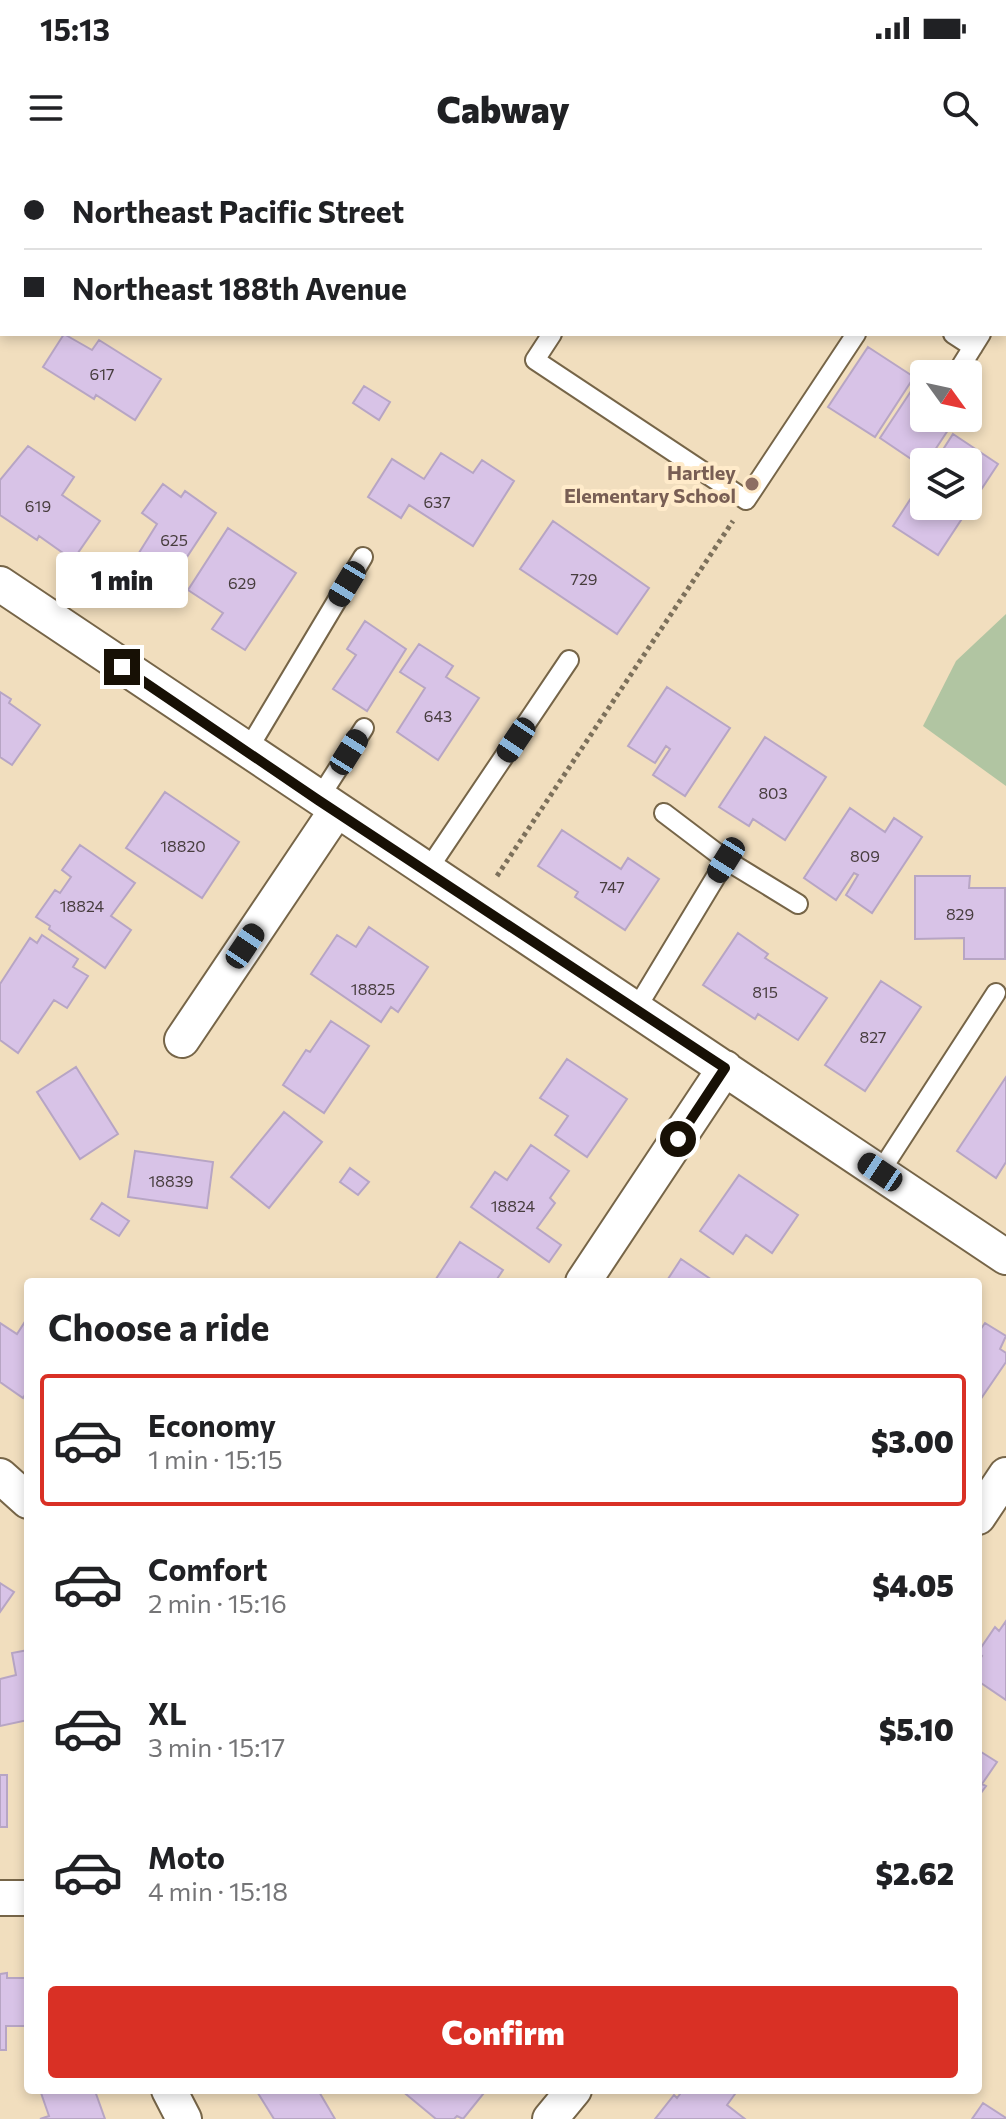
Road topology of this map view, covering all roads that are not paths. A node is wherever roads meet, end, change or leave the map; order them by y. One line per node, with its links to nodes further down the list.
1 (551, 336): 2 (lane)
2 (855, 336)
3 (977, 340): 4 (lane)
4 (965, 360)
5 (363, 557): 9 (lane)
6 (0, 584): 9 (street)
7 (569, 660): 13 (lane)
8 (364, 728): 10 (lane)
9 (247, 751): 10 (street)
10 (327, 806): 13 (street); 17 (street)
11 (664, 813): 12 (lane)
12 (726, 860): 14 (lane); 16 (lane)
13 (427, 871): 16 (street)
14 (798, 904)
15 (996, 993): 19 (lane)
16 (636, 1009): 18 (street)
17 (182, 1040)
18 (725, 1068): 19 (street); 21 (street)
19 (880, 1172): 20 (street)
20 (1006, 1257)
21 (586, 1278)
22 (1006, 1475): 25 (street)
23 (0, 1476): 24 (street)
24 (24, 1497)
25 (982, 1511)
26 (0, 1898): 27 (street)
27 (24, 1898)
28 (171, 2094): 30 (street)
29 (571, 2094): 31 (street)
30 (184, 2119)
31 (550, 2119)

